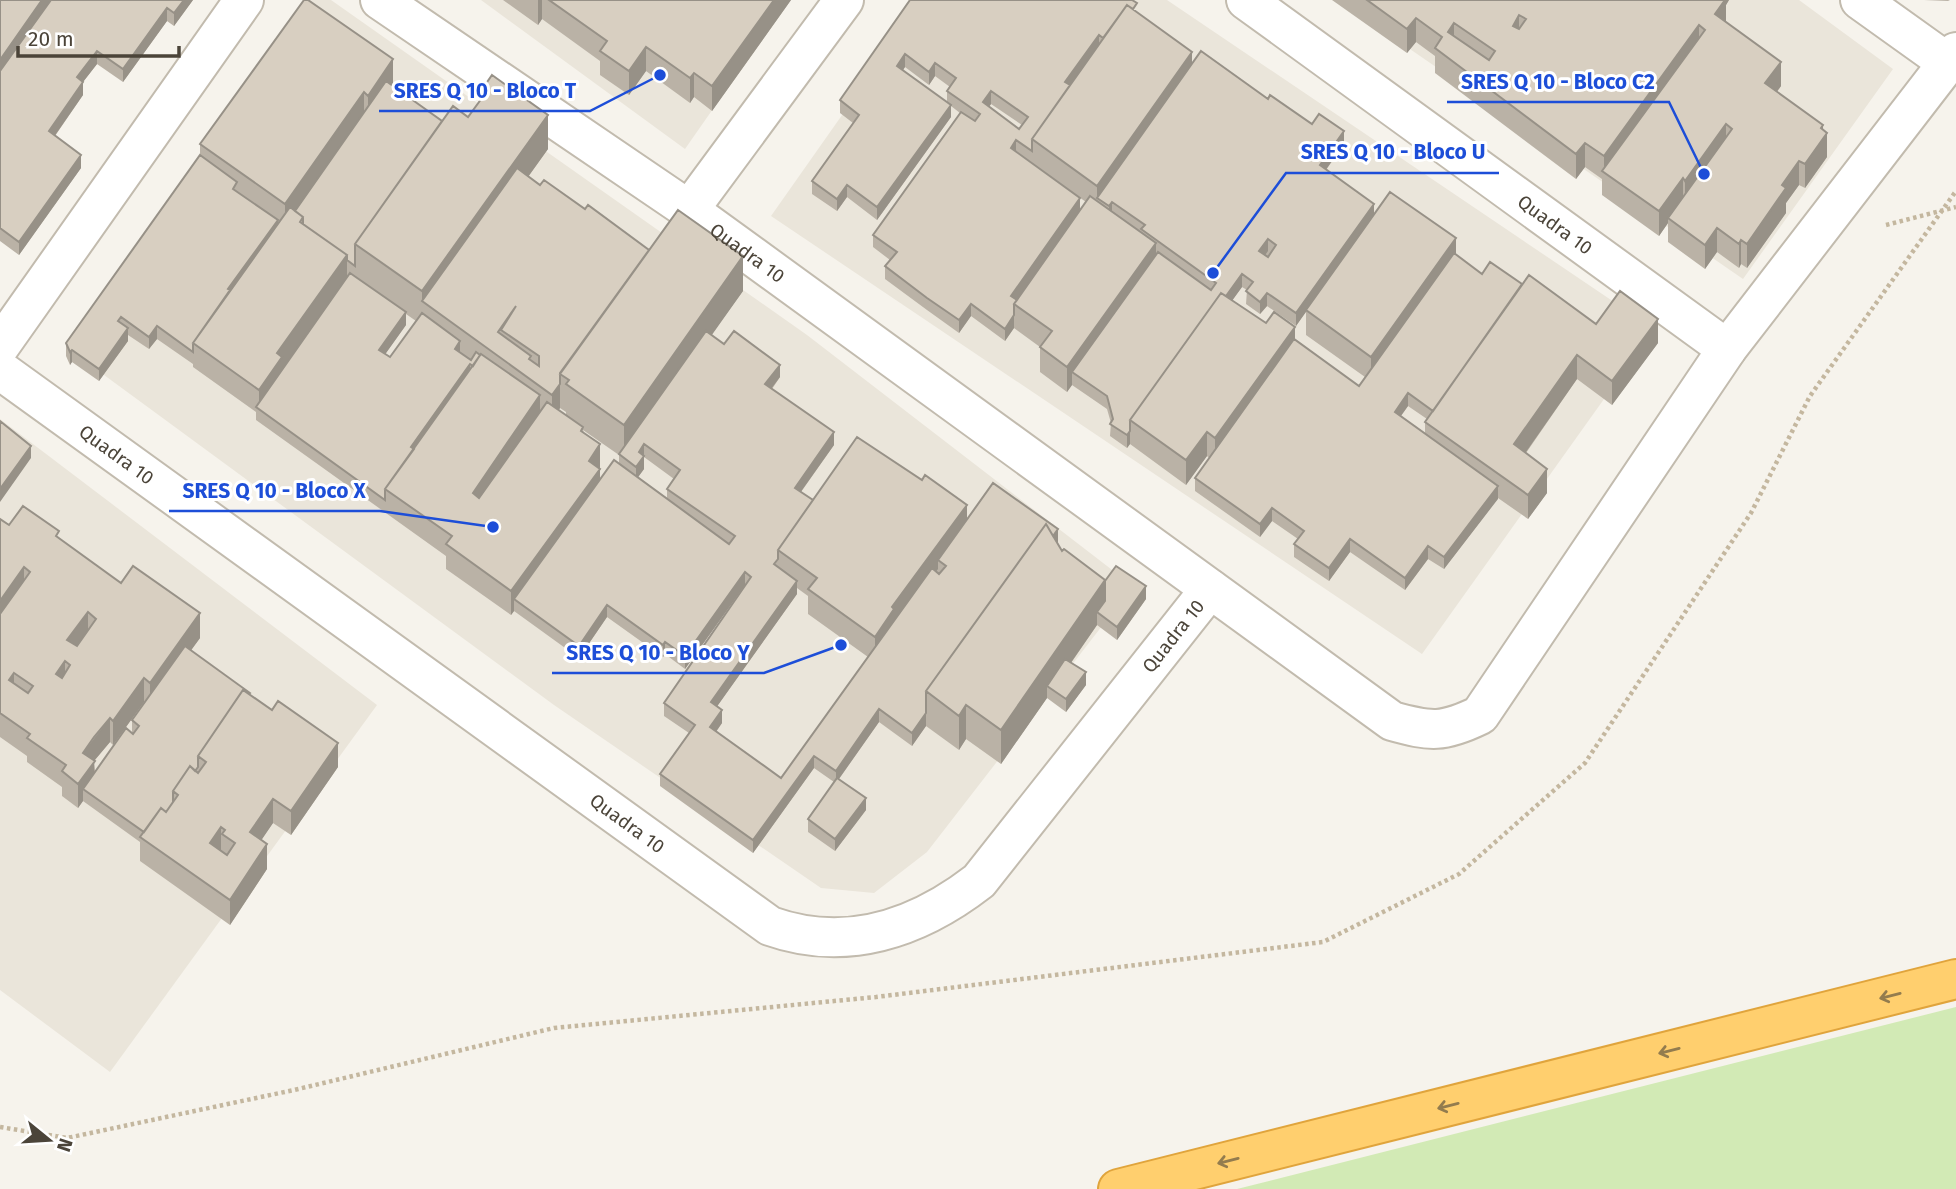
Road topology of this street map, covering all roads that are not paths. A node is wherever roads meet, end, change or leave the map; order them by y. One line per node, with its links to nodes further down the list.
1 (244, 0): 8 (street)
2 (380, 0): 7 (street, Quadra 10)
3 (844, 0): 7 (street)
4 (1246, 0): 9 (street, Quadra 10)
5 (1860, 0): 6 (street)
6 (1952, 58): 9 (street)
7 (689, 210): 11 (street, Quadra 10)
8 (0, 346)
9 (1727, 349): 11 (street, Quadra 10)
10 (0, 370): 11 (street, Quadra 10)
11 (1210, 589)
12 (1956, 979): 13 (highway, one-way to 13)
13 (1118, 1189)

